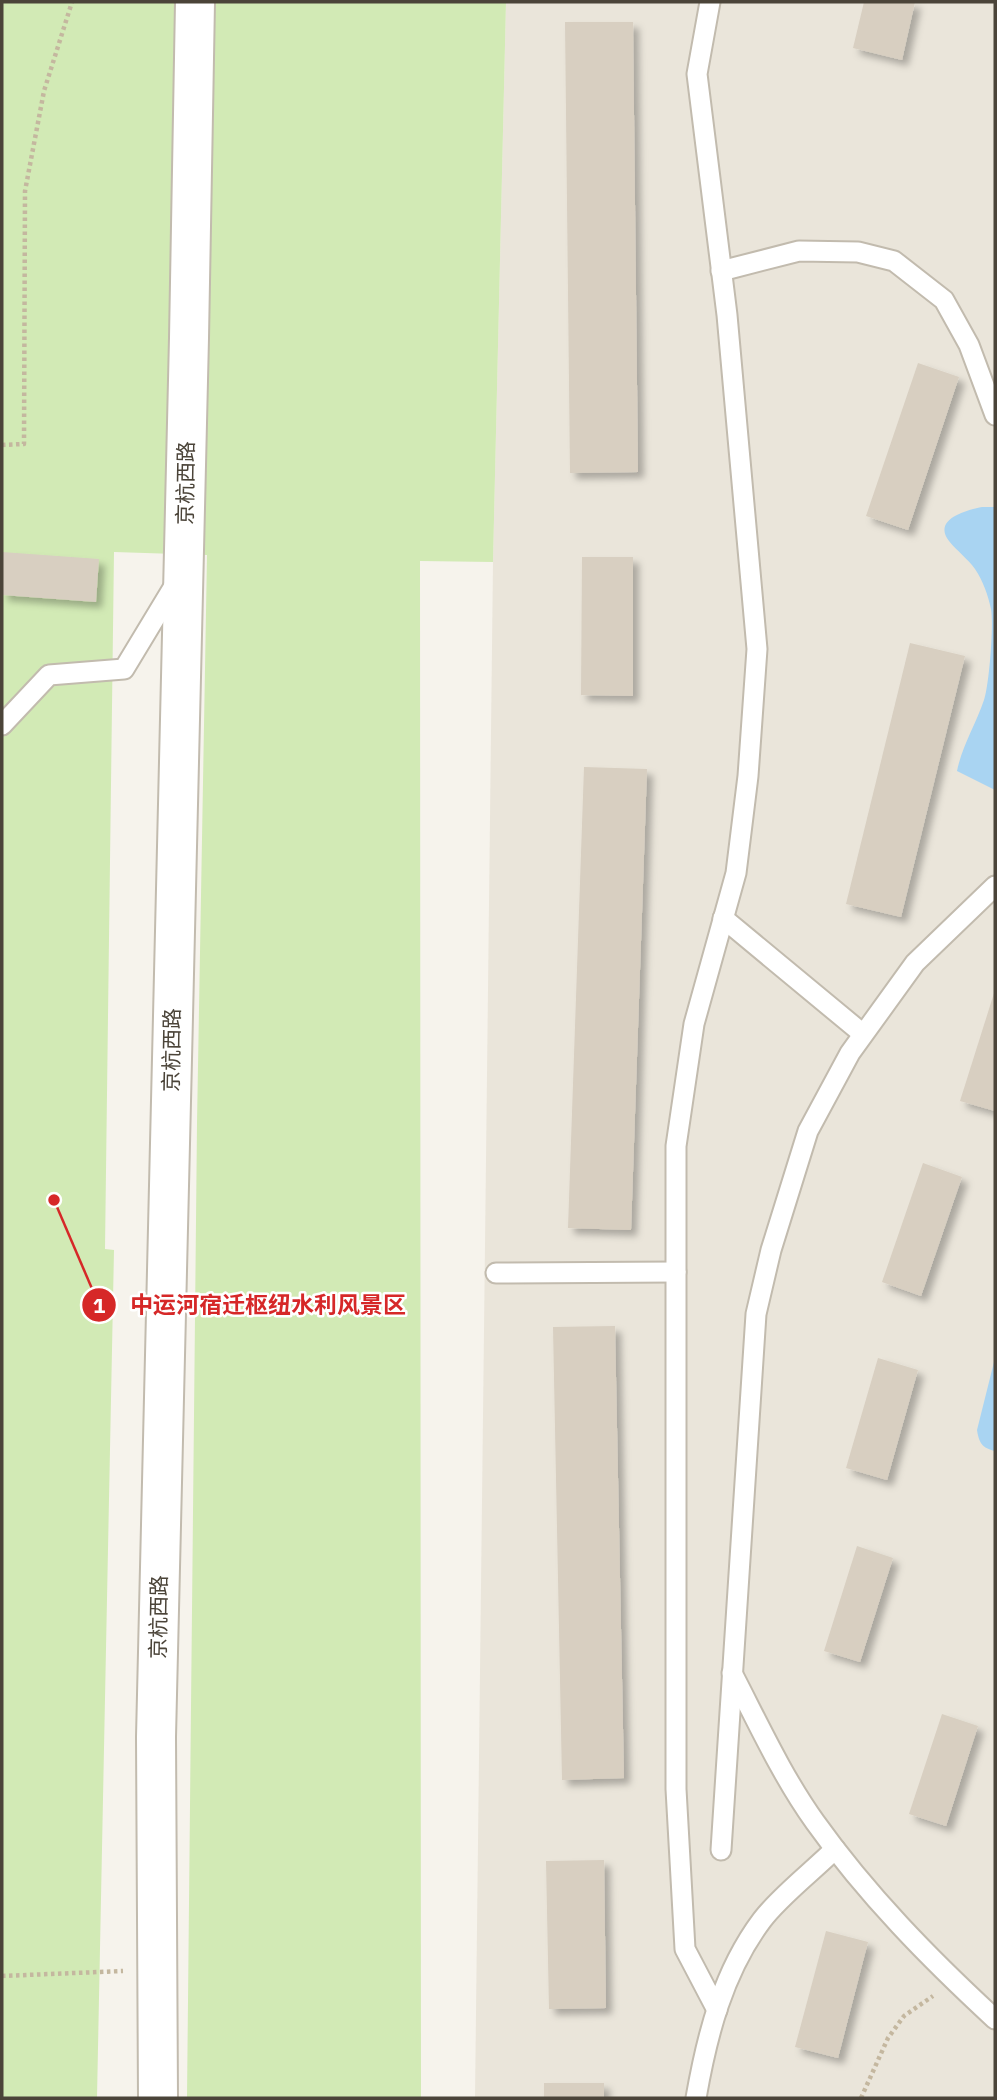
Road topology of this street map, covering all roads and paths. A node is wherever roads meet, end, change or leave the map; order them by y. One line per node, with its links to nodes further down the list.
1 (72, 2): 6 (path)
2 (195, 2): 7 (street, 京杭西路)
3 (710, 2): 4 (lane)
4 (721, 271): 5 (lane); 10 (lane)
5 (995, 415)
6 (2, 445)
7 (183, 570): 8 (lane); 17 (street, 京杭西路)
8 (2, 725)
9 (995, 886): 11 (lane)
10 (723, 918): 11 (lane); 12 (lane)
11 (863, 1034): 14 (lane)
12 (676, 1272): 13 (lane); 20 (lane)
13 (496, 1273)
14 (732, 1672): 15 (lane); 16 (lane)
15 (835, 1849): 19 (lane); 20 (lane)
16 (721, 1850)
17 (157, 1970): 18 (path); 22 (street, 京杭西路)
18 (2, 1976)
19 (954, 1981): 21 (lane); 24 (path)
20 (717, 2010): 23 (lane)
21 (995, 2019)
22 (158, 2098)
23 (696, 2098)
24 (861, 2098)

